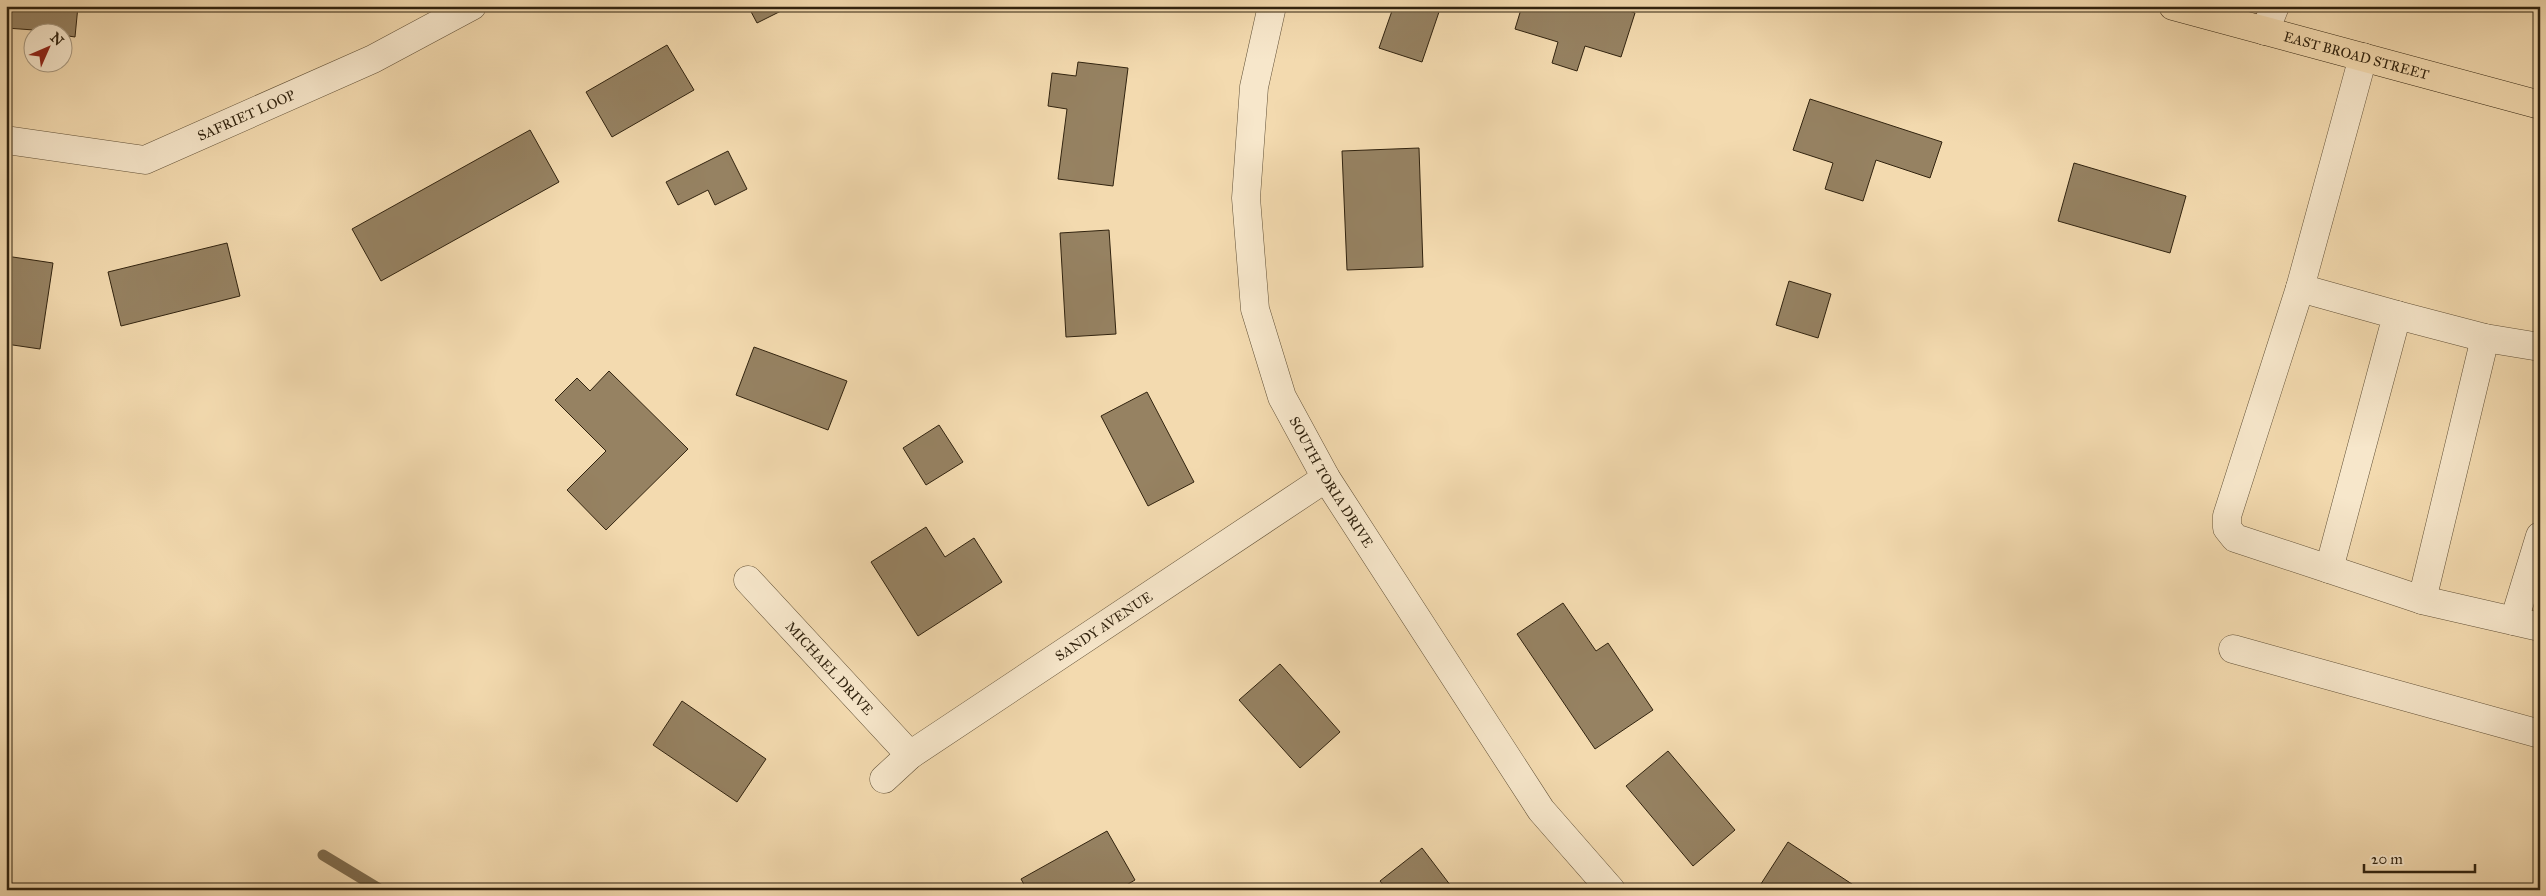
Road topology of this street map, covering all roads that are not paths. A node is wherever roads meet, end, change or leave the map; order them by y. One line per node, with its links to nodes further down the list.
1 (472, 6): 7 (street, SAFRIET LOOP)
2 (1272, 6): 12 (street, SOUTH TORIA DRIVE)
3 (2173, 6): 4 (main road, EAST BROAD STREET)
4 (2270, 18): 5 (main road, EAST BROAD STREET)
5 (2363, 57): 6 (main road, EAST BROAD STREET); 8 (street)
6 (2540, 105)
7 (6, 140)
8 (2300, 288): 9 (street); 14 (street)
9 (2397, 315): 10 (street); 14 (street)
10 (2485, 338): 11 (street); 16 (street)
11 (2540, 346)
12 (1326, 478): 20 (street, SANDY AVENUE); 22 (street, SOUTH TORIA DRIVE)
13 (2540, 536): 17 (street)
14 (2329, 569): 16 (street)
15 (748, 580): 20 (street, MICHAEL DRIVE)
16 (2422, 600): 17 (street)
17 (2527, 624)
18 (2233, 649): 19 (street)
19 (2540, 734)
20 (910, 755): 21 (street, SANDY AVENUE)
21 (884, 779)
22 (1611, 890)

